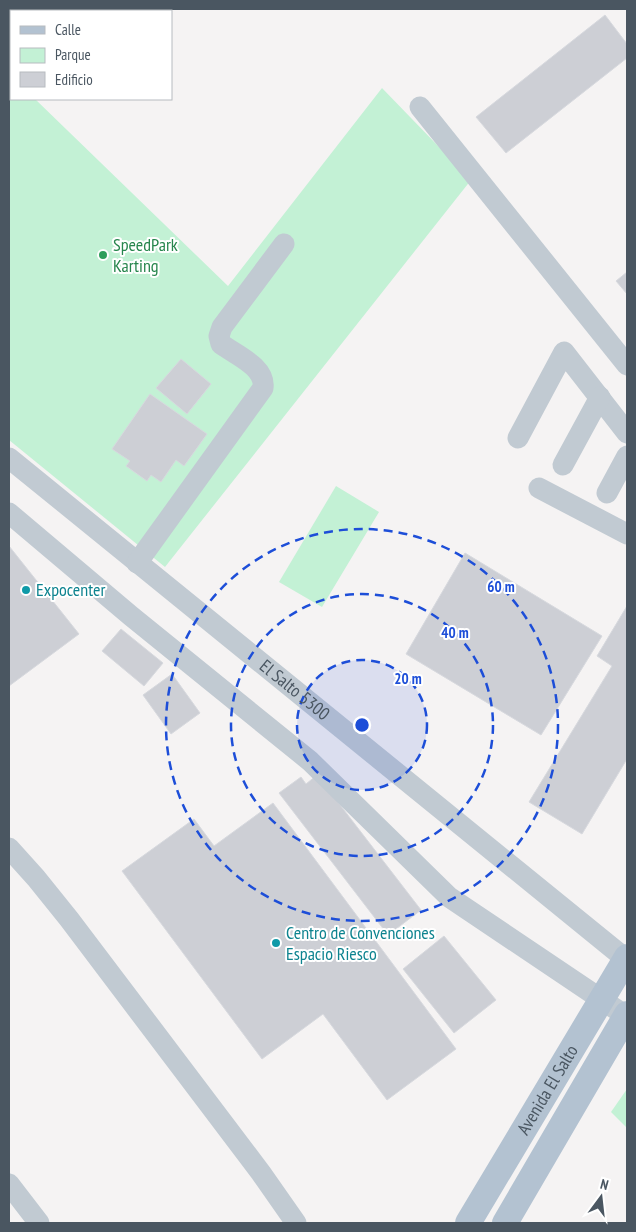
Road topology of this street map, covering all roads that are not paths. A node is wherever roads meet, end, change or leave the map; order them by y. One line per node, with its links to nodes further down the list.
1 (420, 106): 3 (lane)
2 (284, 244): 14 (lane)
3 (627, 365)
4 (600, 397): 5 (lane); 6 (lane); 9 (lane)
5 (627, 433)
6 (518, 438)
7 (627, 456): 11 (lane)
8 (9, 458): 14 (lane, El Salto 5300)
9 (563, 465)
10 (539, 488): 13 (lane)
11 (606, 493)
12 (9, 513): 17 (lane)
13 (627, 534)
14 (137, 563): 16 (lane, El Salto 5300)
15 (9, 848): 21 (lane)
16 (627, 959): 17 (main road, Avenida El Salto)
17 (600, 1000): 18 (lane); 22 (main road, Avenida El Salto)
18 (627, 1015): 23 (main road, Avenida El Salto)
19 (9, 1184): 20 (lane)
20 (39, 1223)
21 (296, 1223)
22 (468, 1223)
23 (506, 1223)

